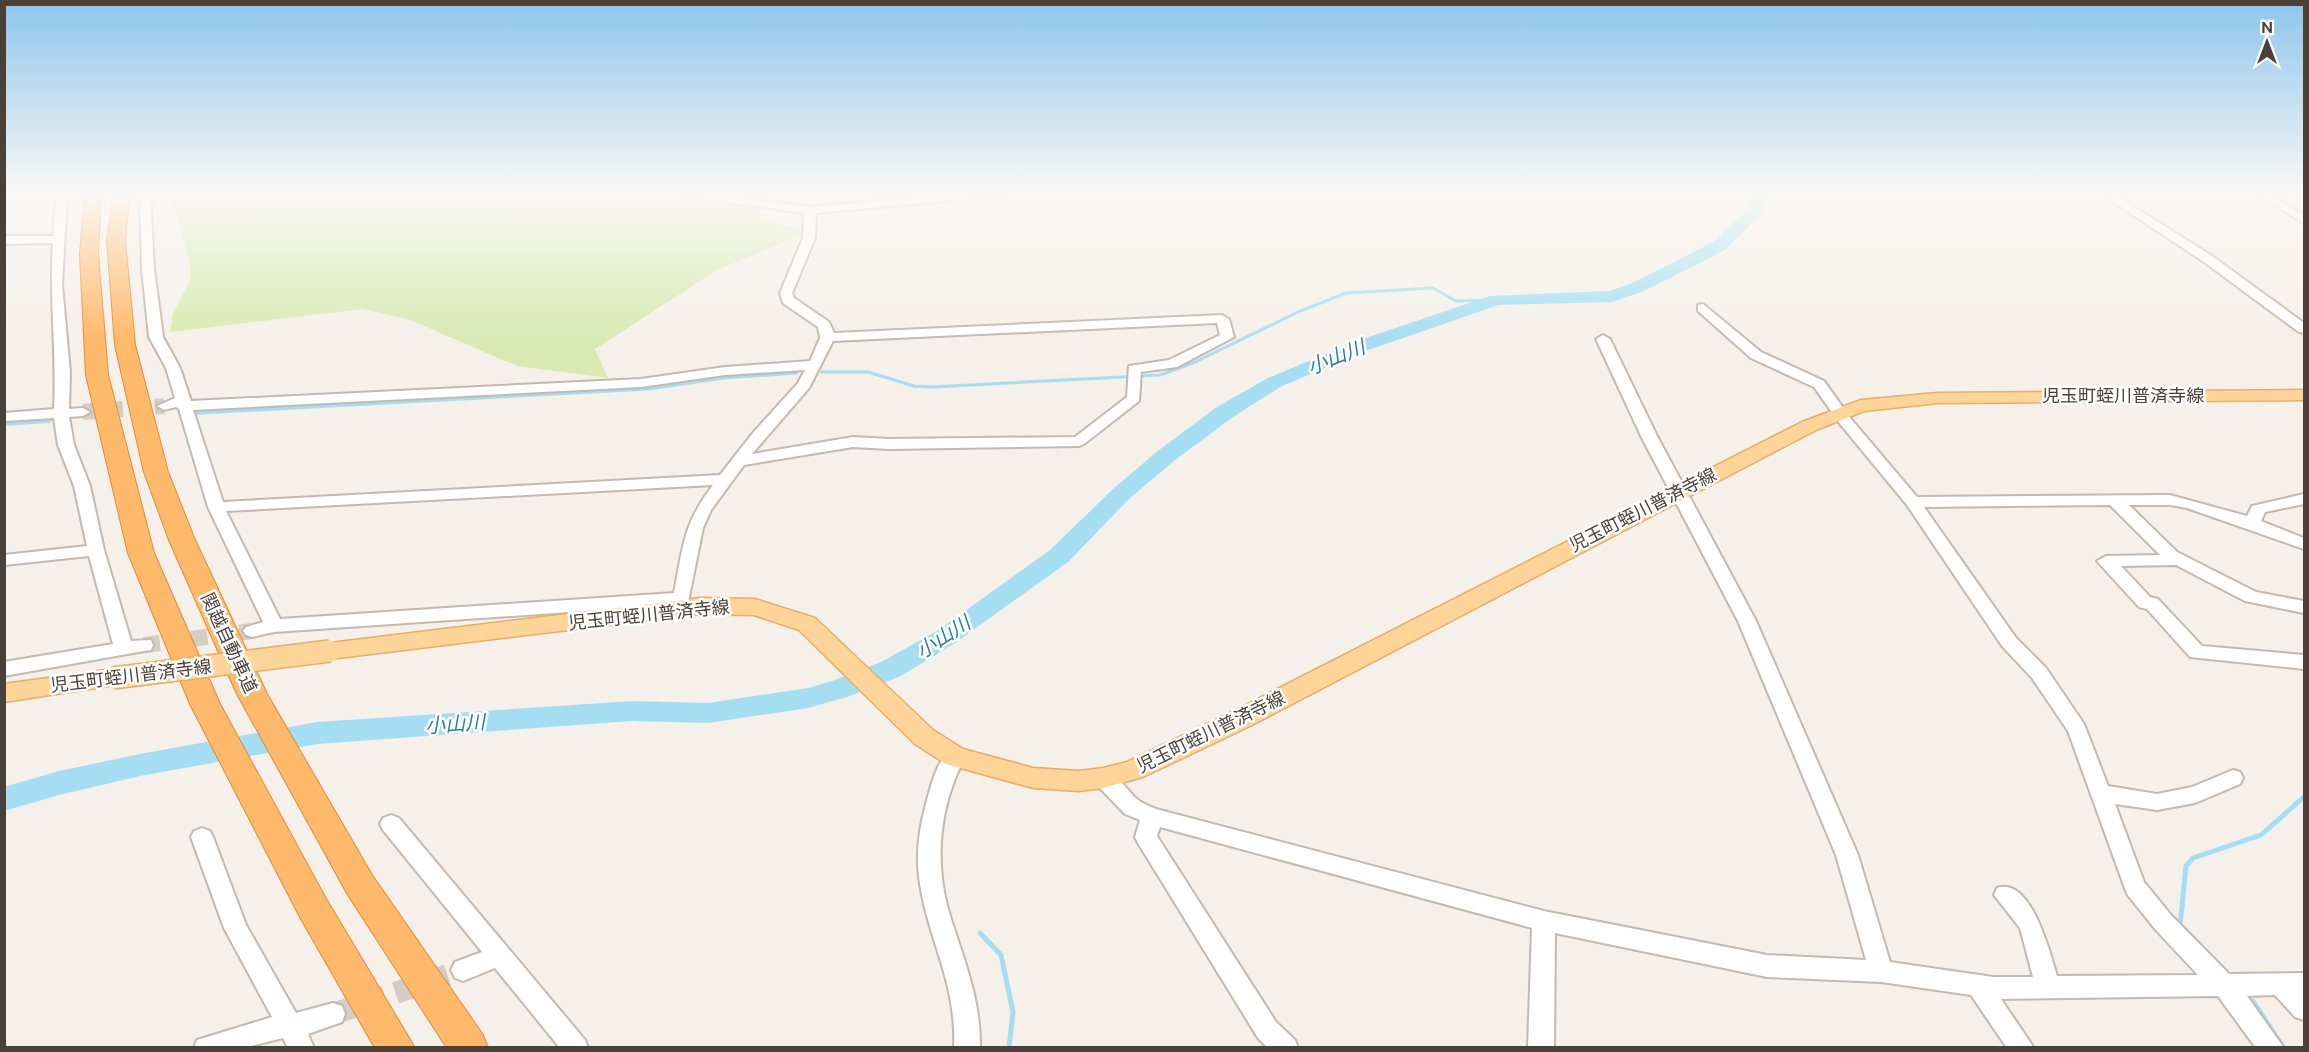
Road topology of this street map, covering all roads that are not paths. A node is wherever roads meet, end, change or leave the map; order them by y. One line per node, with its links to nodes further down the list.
1 (60, 242): 17 (street)
2 (90, 242): 62 (highway)
3 (116, 242): 63 (highway, 関越自動車道)
4 (147, 242): 13 (street)
5 (806, 242): 9 (street)
6 (2182, 242): 8 (street)
7 (1703, 308): 16 (street)
8 (2304, 329)
9 (826, 337): 11 (street); 19 (street)
10 (1603, 339): 21 (street)
11 (814, 365): 13 (street); 19 (street)
12 (2304, 395): 16 (main road, 児玉町蛭川普済寺線)
13 (182, 403): 14 (street); 25 (street)
14 (164, 405)
15 (83, 412): 17 (street)
16 (1838, 412): 21 (main road, 児玉町蛭川普済寺線); 24 (street)
17 (61, 414): 18 (street); 28 (street)
18 (4, 417)
19 (740, 461): 20 (street)
20 (724, 480): 25 (street); 31 (street)
21 (1680, 491): 41 (main road, 児玉町蛭川普済寺線); 51 (street)
22 (2114, 500): 24 (street); 26 (street); 30 (street)
23 (2304, 500): 26 (street)
24 (1913, 502): 43 (street)
25 (216, 507): 33 (street)
26 (2252, 523): 27 (street)
27 (2304, 544)
28 (96, 550): 29 (street); 36 (street)
29 (4, 560)
30 (2180, 560): 32 (street); 37 (street)
31 (681, 603): 33 (street); 39 (main road, 児玉町蛭川普済寺線, bridge); 40 (main road, 児玉町蛭川普済寺線)
32 (2304, 607)
33 (274, 626): 34 (street)
34 (252, 630)
35 (144, 645): 36 (street)
36 (124, 649): 38 (street)
37 (2304, 662)
38 (4, 669)
39 (4, 693)
40 (956, 756): 41 (main road, 児玉町蛭川普済寺線); 65 (street)
41 (1103, 778): 44 (street)
42 (2233, 778): 43 (street)
43 (2099, 793): 54 (street)
44 (1152, 816): 48 (street); 66 (street)
45 (391, 824): 49 (street)
46 (202, 837): 59 (street)
47 (2005, 895): 56 (street)
48 (1544, 921): 51 (street); 67 (street)
49 (499, 956): 50 (street); 64 (street)
50 (464, 970)
51 (1881, 971): 55 (street)
52 (2280, 984): 53 (street); 54 (street); 57 (street)
53 (2304, 984)
54 (2224, 985): 56 (street); 69 (street)
55 (1978, 986): 56 (street); 68 (street)
56 (2048, 988)
57 (2304, 1009)
58 (333, 1014): 59 (street)
59 (289, 1026): 60 (street); 61 (street)
60 (206, 1047)
61 (302, 1047)
62 (396, 1047)
63 (469, 1047)
64 (576, 1047)
65 (967, 1047)
66 (1286, 1047)
67 (1542, 1047)
68 (2022, 1047)
69 (2272, 1047)

